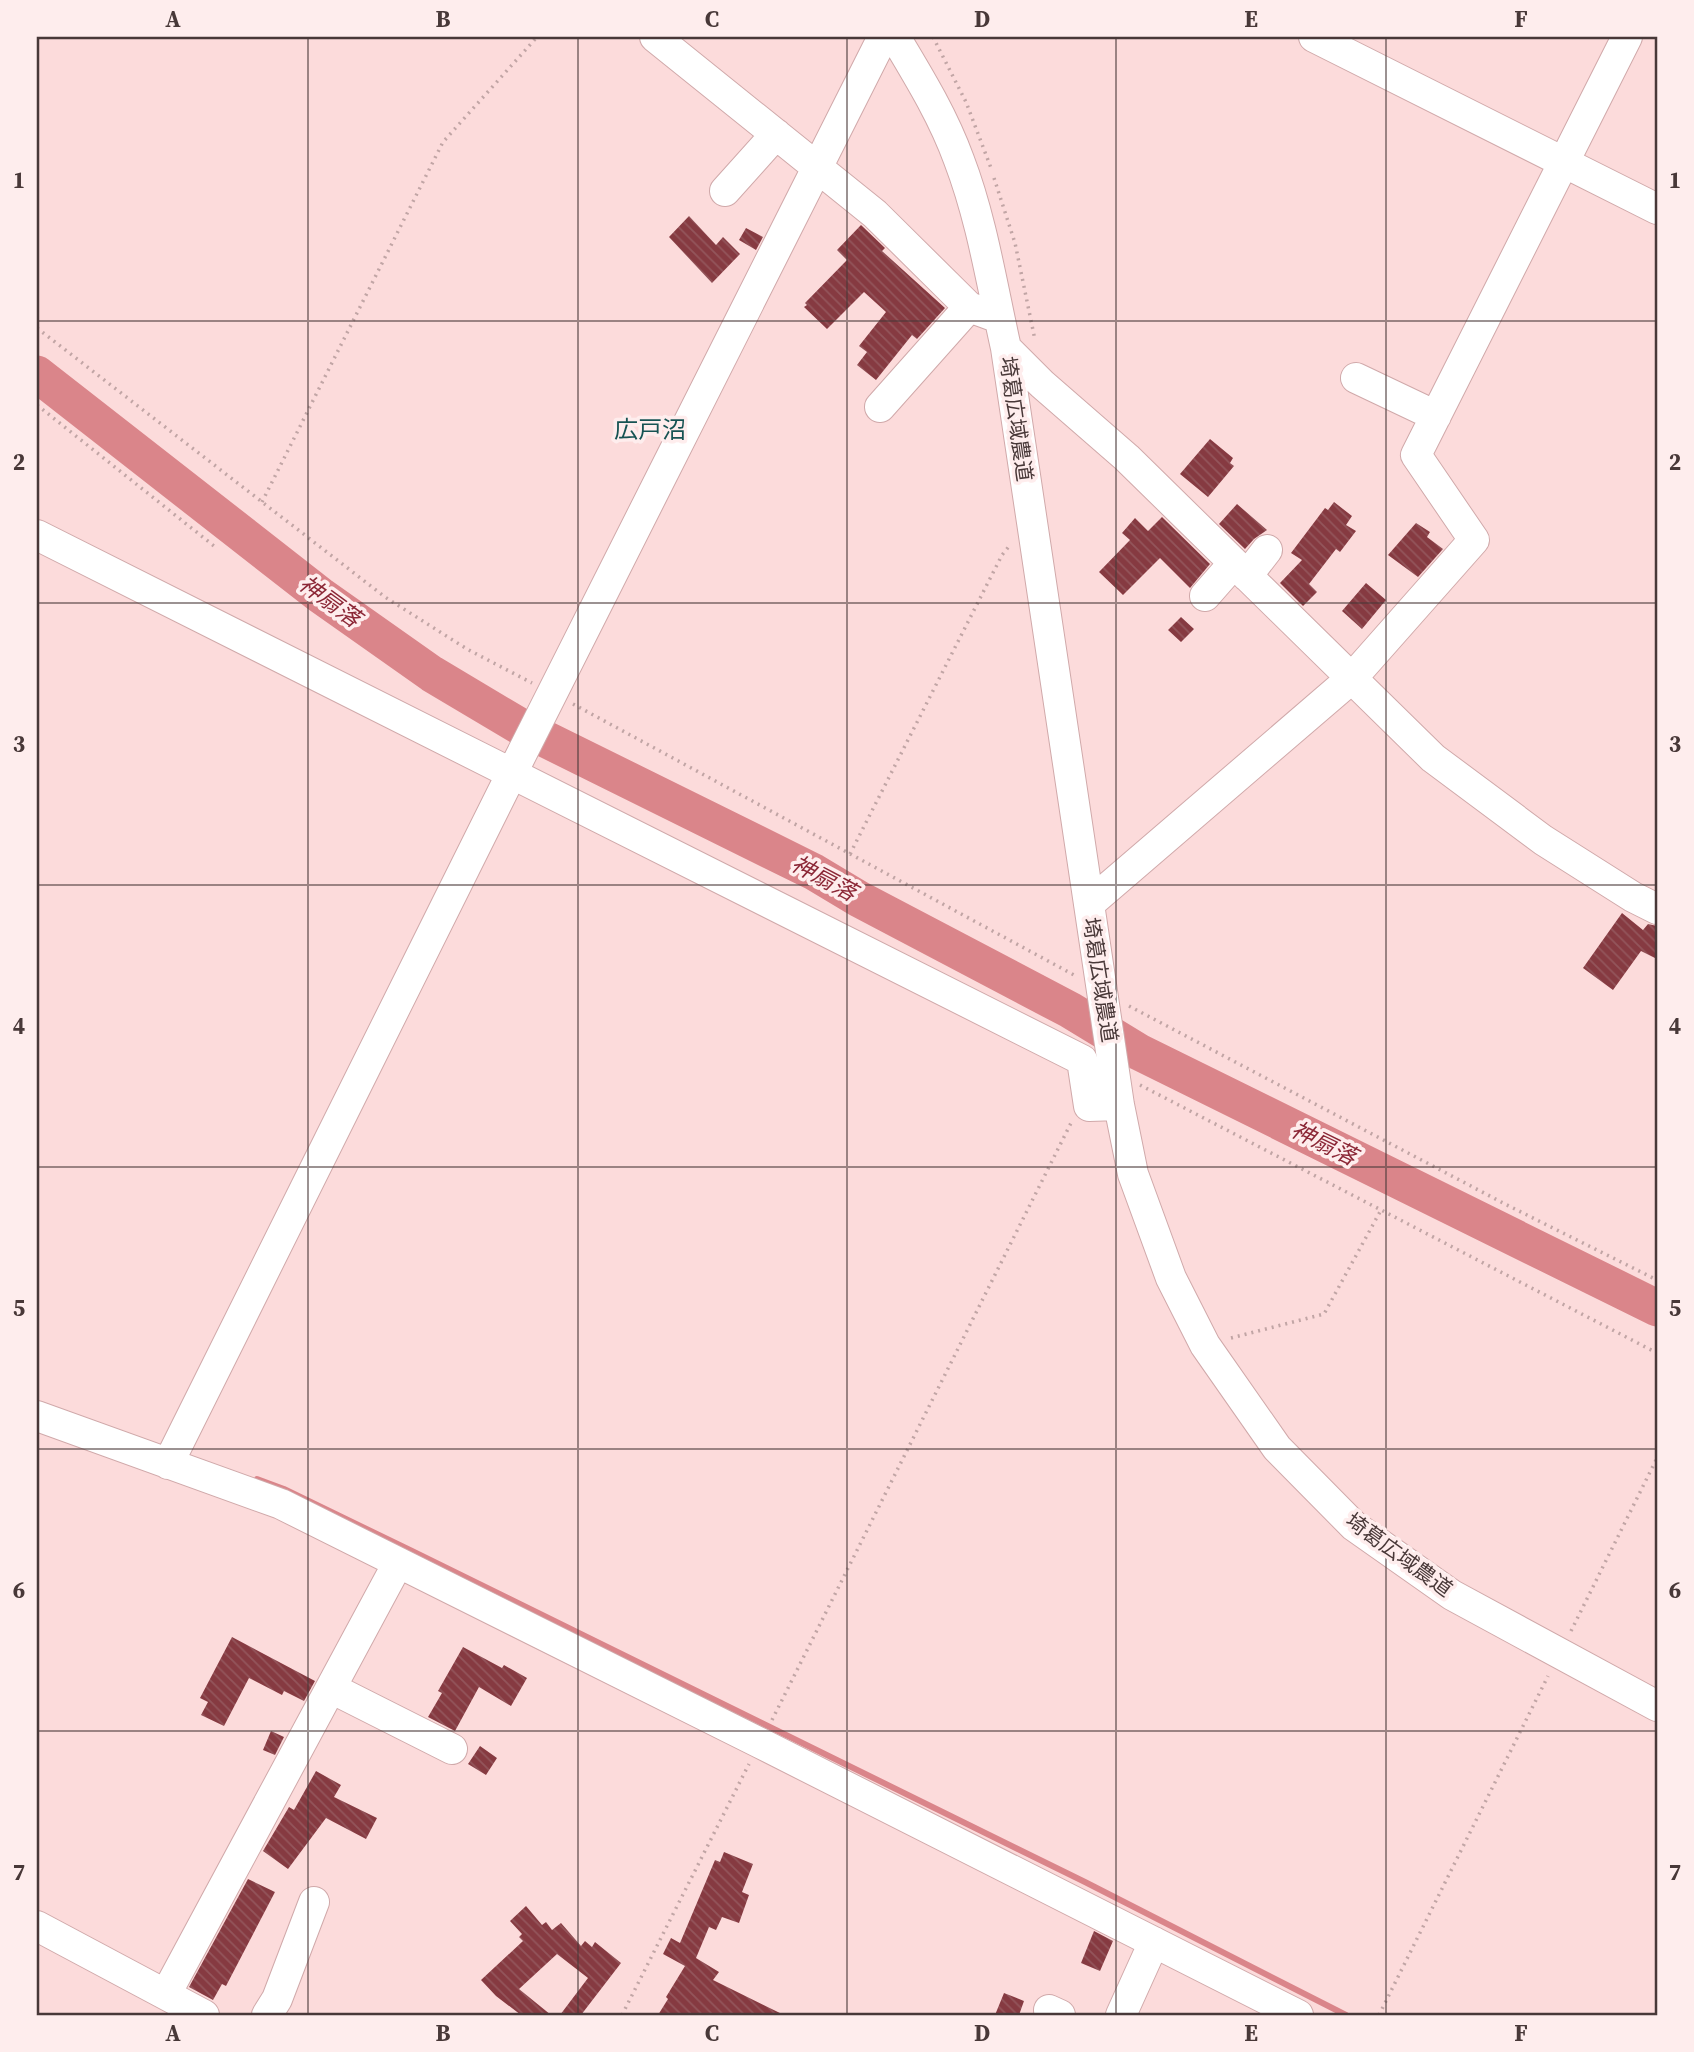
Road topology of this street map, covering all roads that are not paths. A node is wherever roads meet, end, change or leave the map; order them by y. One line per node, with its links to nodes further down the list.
1 (883, 37): 8 (street)
2 (895, 37): 12 (street, 埼葛広域農道)
3 (1314, 37): 7 (street)
4 (1627, 37): 7 (street)
5 (667, 41): 6 (street)
6 (776, 134): 8 (street); 9 (street)
7 (1563, 163): 10 (street); 16 (street)
8 (818, 167): 11 (street); 22 (street)
9 (725, 191)
10 (1657, 209)
11 (969, 307): 12 (street); 15 (street)
12 (999, 318): 13 (street, 埼葛広域農道)
13 (1006, 348): 19 (street); 23 (street, 埼葛広域農道)
14 (1356, 378): 16 (street)
15 (880, 407)
16 (1436, 416): 21 (street)
17 (37, 535): 22 (street)
18 (1267, 550): 19 (street)
19 (1241, 569): 20 (street); 21 (street)
20 (1205, 596)
21 (1352, 678): 23 (street); 24 (street)
22 (512, 773): 25 (street); 27 (street)
23 (1089, 904): 25 (street, 埼葛広域農道)
24 (1657, 909)
25 (1119, 1105): 30 (street, 埼葛広域農道)
26 (37, 1416): 27 (street)
27 (168, 1464): 28 (street)
28 (398, 1563): 29 (street); 34 (street)
29 (331, 1688): 31 (street); 35 (street)
30 (1657, 1706)
31 (452, 1749)
32 (314, 1902): 37 (street)
33 (37, 1926): 35 (street)
34 (1154, 1942): 38 (street); 39 (street)
35 (166, 1994): 36 (street)
36 (204, 2015)
37 (267, 2015)
38 (1121, 2015)
39 (1298, 2015)

